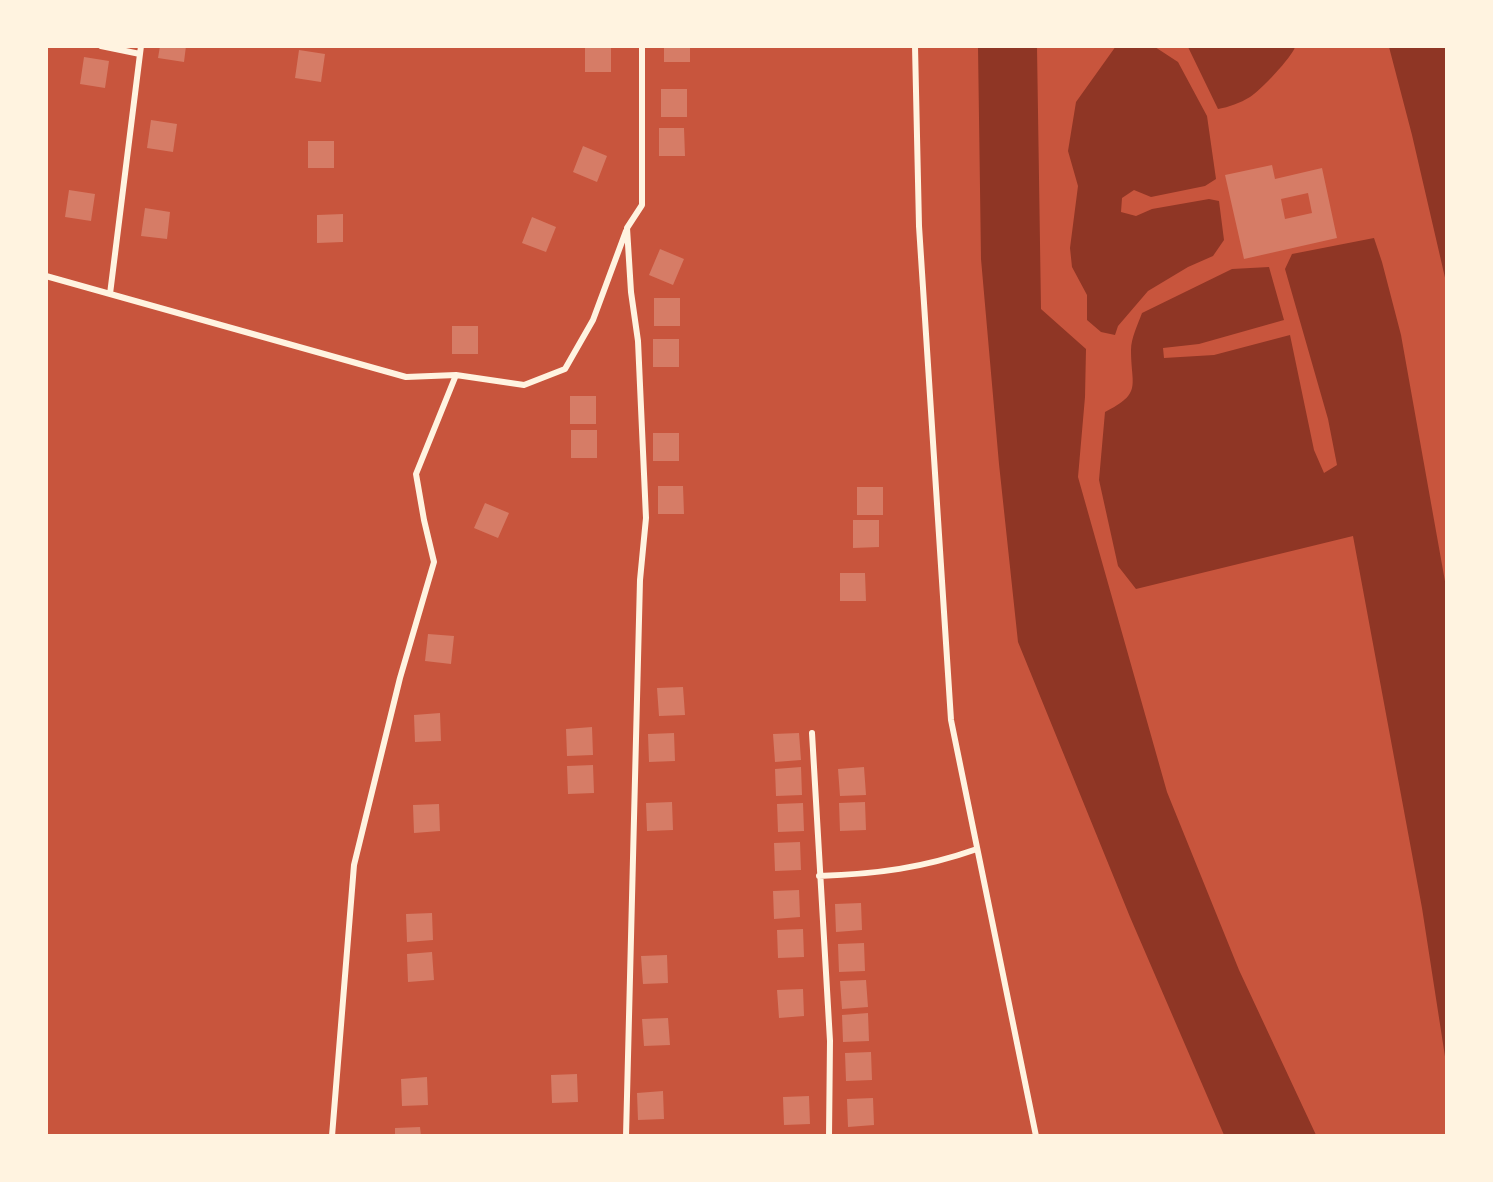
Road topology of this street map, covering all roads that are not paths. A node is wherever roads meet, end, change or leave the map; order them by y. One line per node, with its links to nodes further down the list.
1 (101, 46): 5 (street)
2 (141, 46): 5 (street)
3 (642, 46): 6 (street)
4 (915, 46): 11 (street)
5 (140, 54): 8 (street)
6 (627, 228): 9 (street); 14 (street)
7 (46, 276): 8 (street)
8 (110, 294): 9 (street)
9 (456, 375): 13 (street)
10 (812, 732): 12 (street)
11 (977, 849): 12 (street); 16 (street)
12 (819, 876): 15 (street)
13 (332, 1136)
14 (626, 1136)
15 (829, 1136)
16 (1036, 1136)

